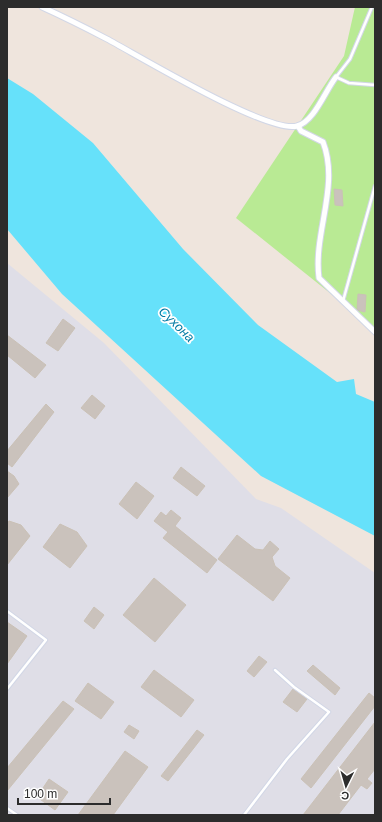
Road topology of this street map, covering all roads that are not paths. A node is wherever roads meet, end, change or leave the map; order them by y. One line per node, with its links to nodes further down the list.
1 (42, 7): 5 (street)
2 (372, 7): 3 (lane)
3 (336, 77): 4 (lane); 5 (street)
4 (375, 85)
5 (298, 126): 7 (street)
6 (375, 186): 7 (lane)
7 (343, 301): 8 (street)
8 (375, 332)
9 (7, 611): 11 (lane)
10 (275, 670): 14 (lane)
11 (7, 689)
12 (7, 808): 13 (lane)
13 (17, 815)
14 (244, 815)

